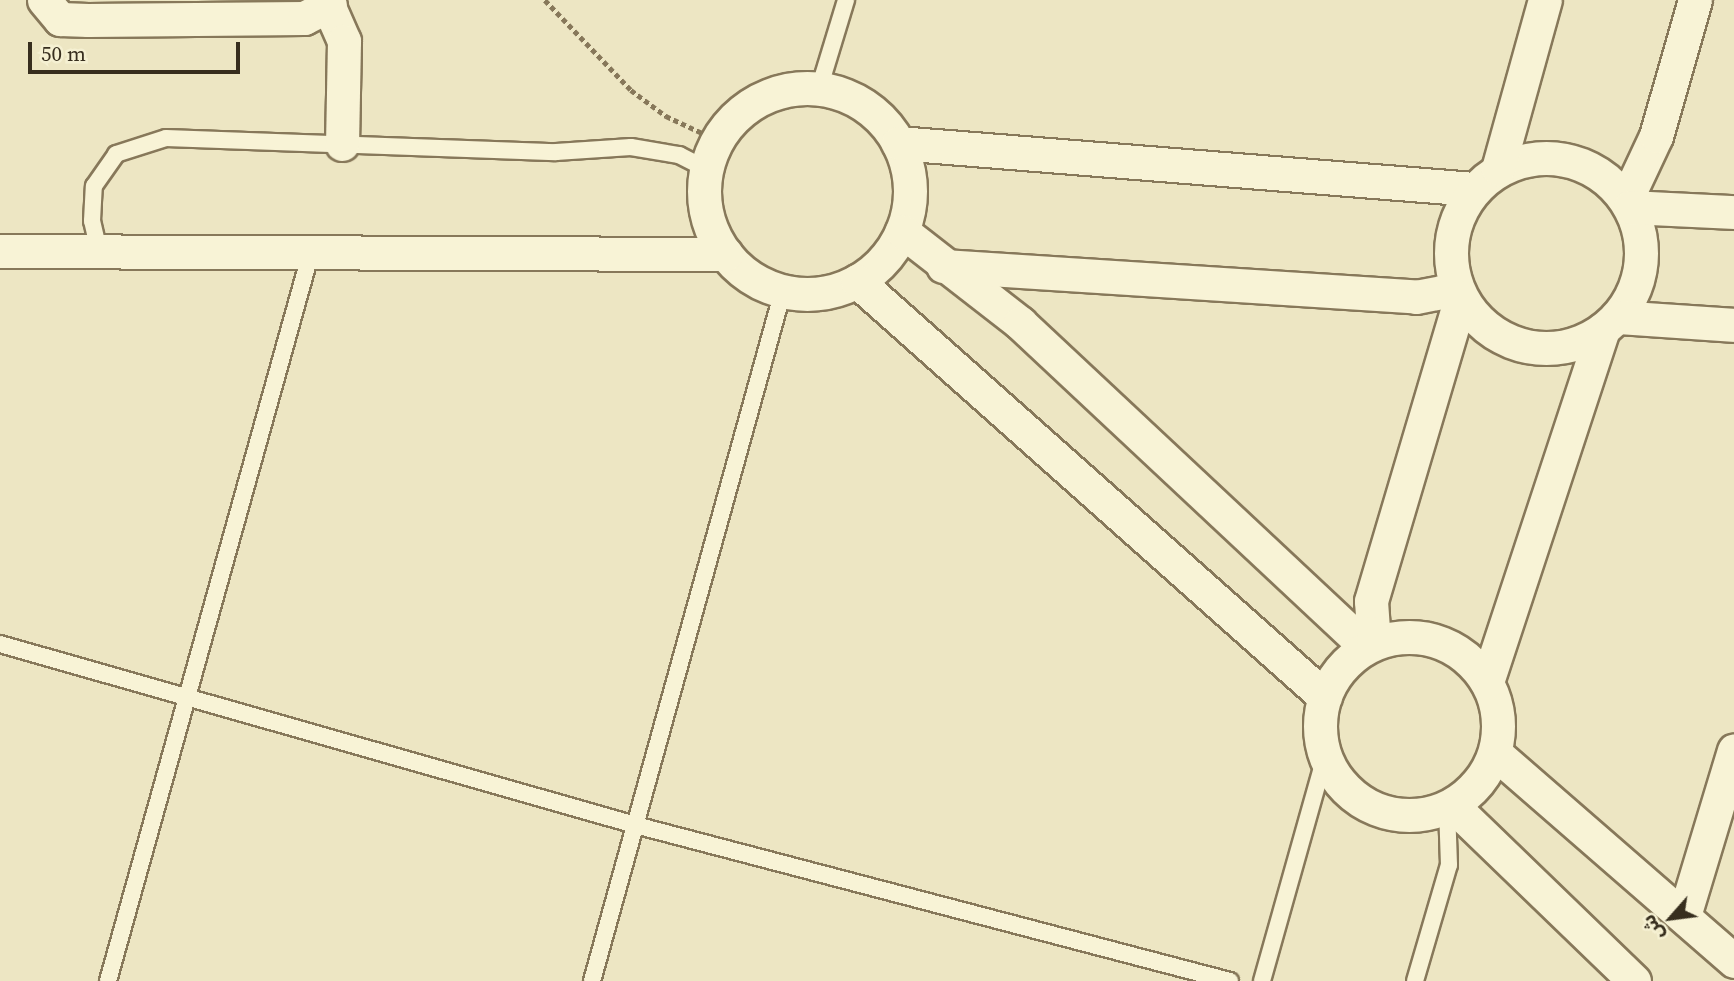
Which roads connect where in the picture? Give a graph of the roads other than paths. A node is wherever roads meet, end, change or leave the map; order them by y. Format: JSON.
{"nodes":[{"id":1,"x":44,"y":0,"type":"edge"},
{"id":2,"x":846,"y":0,"type":"edge"},
{"id":3,"x":1545,"y":0,"type":"edge"},
{"id":4,"x":1695,"y":0,"type":"edge"},
{"id":5,"x":328,"y":2,"type":"edge"},
{"id":6,"x":819,"y":89,"type":"junction"},
{"id":7,"x":898,"y":143,"type":"junction"},
{"id":8,"x":342,"y":144,"type":"junction"},
{"id":9,"x":712,"y":154,"type":"junction"},
{"id":10,"x":1486,"y":179,"type":"junction"},
{"id":11,"x":1628,"y":204,"type":"junction"},
{"id":12,"x":1734,"y":212,"type":"edge"},
{"id":13,"x":902,"y":231,"type":"junction"},
{"id":14,"x":0,"y":251,"type":"edge"},
{"id":15,"x":99,"y":251,"type":"junction"},
{"id":16,"x":311,"y":252,"type":"junction"},
{"id":17,"x":726,"y":254,"type":"junction"},
{"id":18,"x":948,"y":266,"type":"junction"},
{"id":19,"x":867,"y":274,"type":"junction"},
{"id":20,"x":783,"y":291,"type":"junction"},
{"id":21,"x":1459,"y":293,"type":"junction"},
{"id":22,"x":1610,"y":324,"type":"junction"},
{"id":23,"x":1734,"y":326,"type":"edge"},
{"id":24,"x":0,"y":644,"type":"edge"},
{"id":25,"x":1370,"y":645,"type":"junction"},
{"id":26,"x":1487,"y":682,"type":"junction"},
{"id":27,"x":187,"y":697,"type":"junction"},
{"id":28,"x":1325,"y":697,"type":"junction"},
{"id":29,"x":1734,"y":750,"type":"edge"},
{"id":30,"x":1495,"y":752,"type":"junction"},
{"id":31,"x":1325,"y":757,"type":"junction"},
{"id":32,"x":1449,"y":806,"type":"junction"},
{"id":33,"x":639,"y":826,"type":"junction"},
{"id":34,"x":1684,"y":916,"type":"junction"},
{"id":35,"x":1734,"y":961,"type":"edge"},
{"id":36,"x":108,"y":981,"type":"edge"},
{"id":37,"x":592,"y":981,"type":"edge"},
{"id":38,"x":1230,"y":981,"type":"edge"},
{"id":39,"x":1262,"y":981,"type":"edge"},
{"id":40,"x":1415,"y":981,"type":"edge"},
{"id":41,"x":1634,"y":981,"type":"edge"}],
"edges":[{"from":1,"to":5,"type":"street"},
{"from":2,"to":6,"type":"lane"},
{"from":3,"to":10,"type":"street"},
{"from":4,"to":11,"type":"street"},
{"from":5,"to":8,"type":"street"},
{"from":6,"to":7,"type":"street"},
{"from":6,"to":9,"type":"street"},
{"from":7,"to":10,"type":"street"},
{"from":7,"to":13,"type":"street"},
{"from":8,"to":9,"type":"lane"},
{"from":8,"to":15,"type":"lane"},
{"from":9,"to":17,"type":"street"},
{"from":10,"to":11,"type":"street"},
{"from":10,"to":21,"type":"street"},
{"from":11,"to":12,"type":"street"},
{"from":11,"to":22,"type":"street"},
{"from":13,"to":18,"type":"street"},
{"from":13,"to":19,"type":"street"},
{"from":14,"to":15,"type":"street"},
{"from":15,"to":16,"type":"street"},
{"from":16,"to":17,"type":"street"},
{"from":16,"to":27,"type":"lane"},
{"from":17,"to":20,"type":"street"},
{"from":18,"to":19,"type":"street"},
{"from":18,"to":21,"type":"street"},
{"from":18,"to":25,"type":"street"},
{"from":19,"to":20,"type":"street"},
{"from":19,"to":28,"type":"street"},
{"from":20,"to":33,"type":"lane"},
{"from":21,"to":22,"type":"street"},
{"from":21,"to":25,"type":"street"},
{"from":22,"to":23,"type":"street"},
{"from":22,"to":26,"type":"street"},
{"from":24,"to":27,"type":"lane"},
{"from":25,"to":26,"type":"street"},
{"from":25,"to":28,"type":"street"},
{"from":26,"to":30,"type":"street"},
{"from":27,"to":33,"type":"lane"},
{"from":27,"to":36,"type":"lane"},
{"from":28,"to":31,"type":"street"},
{"from":29,"to":34,"type":"street"},
{"from":30,"to":32,"type":"street"},
{"from":30,"to":34,"type":"street"},
{"from":31,"to":32,"type":"street"},
{"from":31,"to":39,"type":"lane"},
{"from":32,"to":40,"type":"lane"},
{"from":32,"to":41,"type":"street"},
{"from":33,"to":37,"type":"lane"},
{"from":33,"to":38,"type":"lane"},
{"from":34,"to":35,"type":"street"}]}
